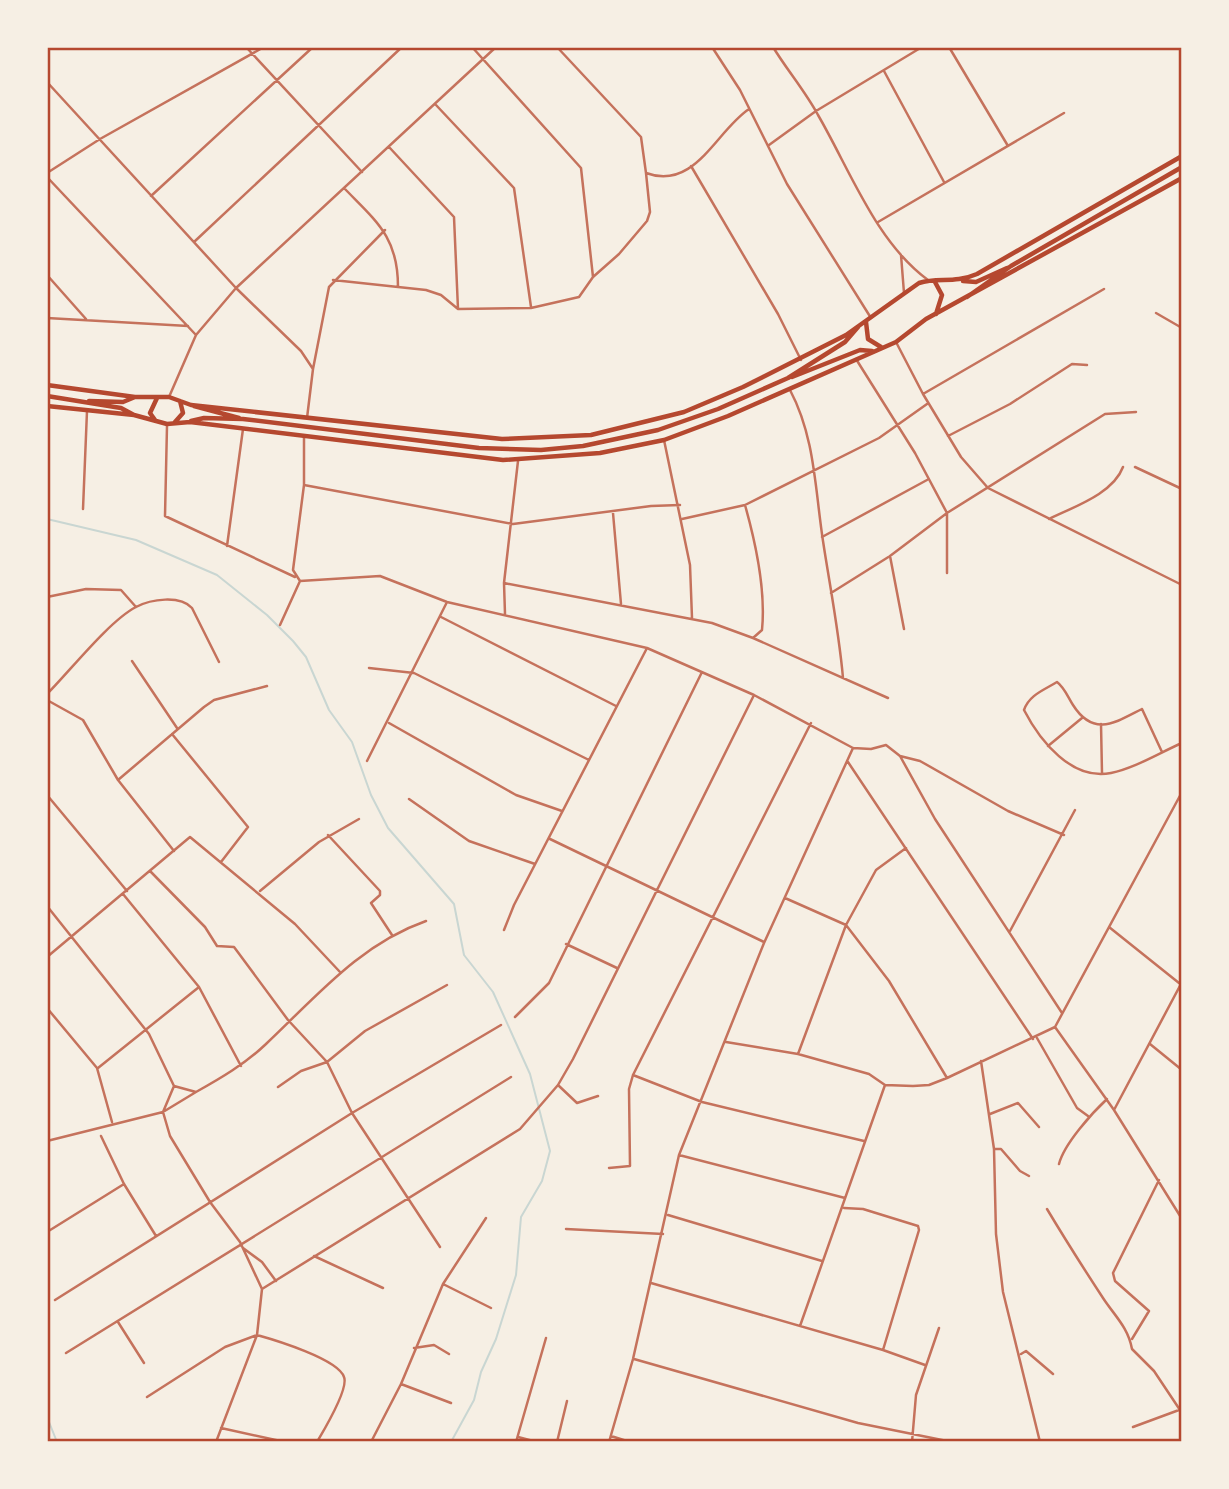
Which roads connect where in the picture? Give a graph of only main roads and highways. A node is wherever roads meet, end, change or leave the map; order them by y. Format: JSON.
{"nodes":[{"id":1,"x":1182,"y":156,"type":"edge"},
{"id":2,"x":1182,"y":167,"type":"edge"},
{"id":3,"x":1182,"y":178,"type":"edge"},
{"id":4,"x":1011,"y":266,"type":"junction"},
{"id":5,"x":962,"y":281,"type":"junction"},
{"id":6,"x":935,"y":282,"type":"junction"},
{"id":7,"x":965,"y":300,"type":"junction"},
{"id":8,"x":935,"y":314,"type":"junction"},
{"id":9,"x":869,"y":320,"type":"junction"},
{"id":10,"x":858,"y":327,"type":"junction"},
{"id":11,"x":882,"y":347,"type":"junction"},
{"id":12,"x":873,"y":351,"type":"junction"},
{"id":13,"x":788,"y":378,"type":"junction"},
{"id":14,"x":47,"y":385,"type":"edge"},
{"id":15,"x":47,"y":396,"type":"edge"},
{"id":16,"x":135,"y":397,"type":"junction"},
{"id":17,"x":158,"y":397,"type":"junction"},
{"id":18,"x":88,"y":401,"type":"junction"},
{"id":19,"x":180,"y":401,"type":"junction"},
{"id":20,"x":191,"y":405,"type":"junction"},
{"id":21,"x":47,"y":406,"type":"edge"},
{"id":22,"x":134,"y":415,"type":"junction"},
{"id":23,"x":243,"y":419,"type":"junction"},
{"id":24,"x":155,"y":420,"type":"junction"},
{"id":25,"x":190,"y":422,"type":"junction"},
{"id":26,"x":175,"y":423,"type":"junction"}],
"edges":[{"from":1,"to":5,"type":"main road"},
{"from":2,"to":4,"type":"main road"},
{"from":3,"to":7,"type":"main road"},
{"from":4,"to":5,"type":"main road"},
{"from":4,"to":7,"type":"main road"},
{"from":5,"to":6,"type":"main road"},
{"from":6,"to":8,"type":"main road"},
{"from":6,"to":9,"type":"main road"},
{"from":7,"to":8,"type":"main road"},
{"from":8,"to":11,"type":"main road"},
{"from":9,"to":10,"type":"main road"},
{"from":9,"to":11,"type":"main road"},
{"from":10,"to":13,"type":"main road"},
{"from":10,"to":20,"type":"main road"},
{"from":11,"to":12,"type":"main road"},
{"from":12,"to":13,"type":"main road"},
{"from":12,"to":25,"type":"main road"},
{"from":13,"to":23,"type":"main road"},
{"from":14,"to":16,"type":"main road"},
{"from":15,"to":18,"type":"main road"},
{"from":16,"to":17,"type":"main road"},
{"from":16,"to":18,"type":"main road"},
{"from":17,"to":19,"type":"main road"},
{"from":17,"to":24,"type":"main road"},
{"from":18,"to":22,"type":"main road"},
{"from":19,"to":20,"type":"main road"},
{"from":19,"to":26,"type":"main road"},
{"from":20,"to":23,"type":"main road"},
{"from":21,"to":22,"type":"main road"},
{"from":22,"to":24,"type":"main road"},
{"from":23,"to":25,"type":"main road"},
{"from":24,"to":26,"type":"main road"},
{"from":25,"to":26,"type":"main road"}]}
